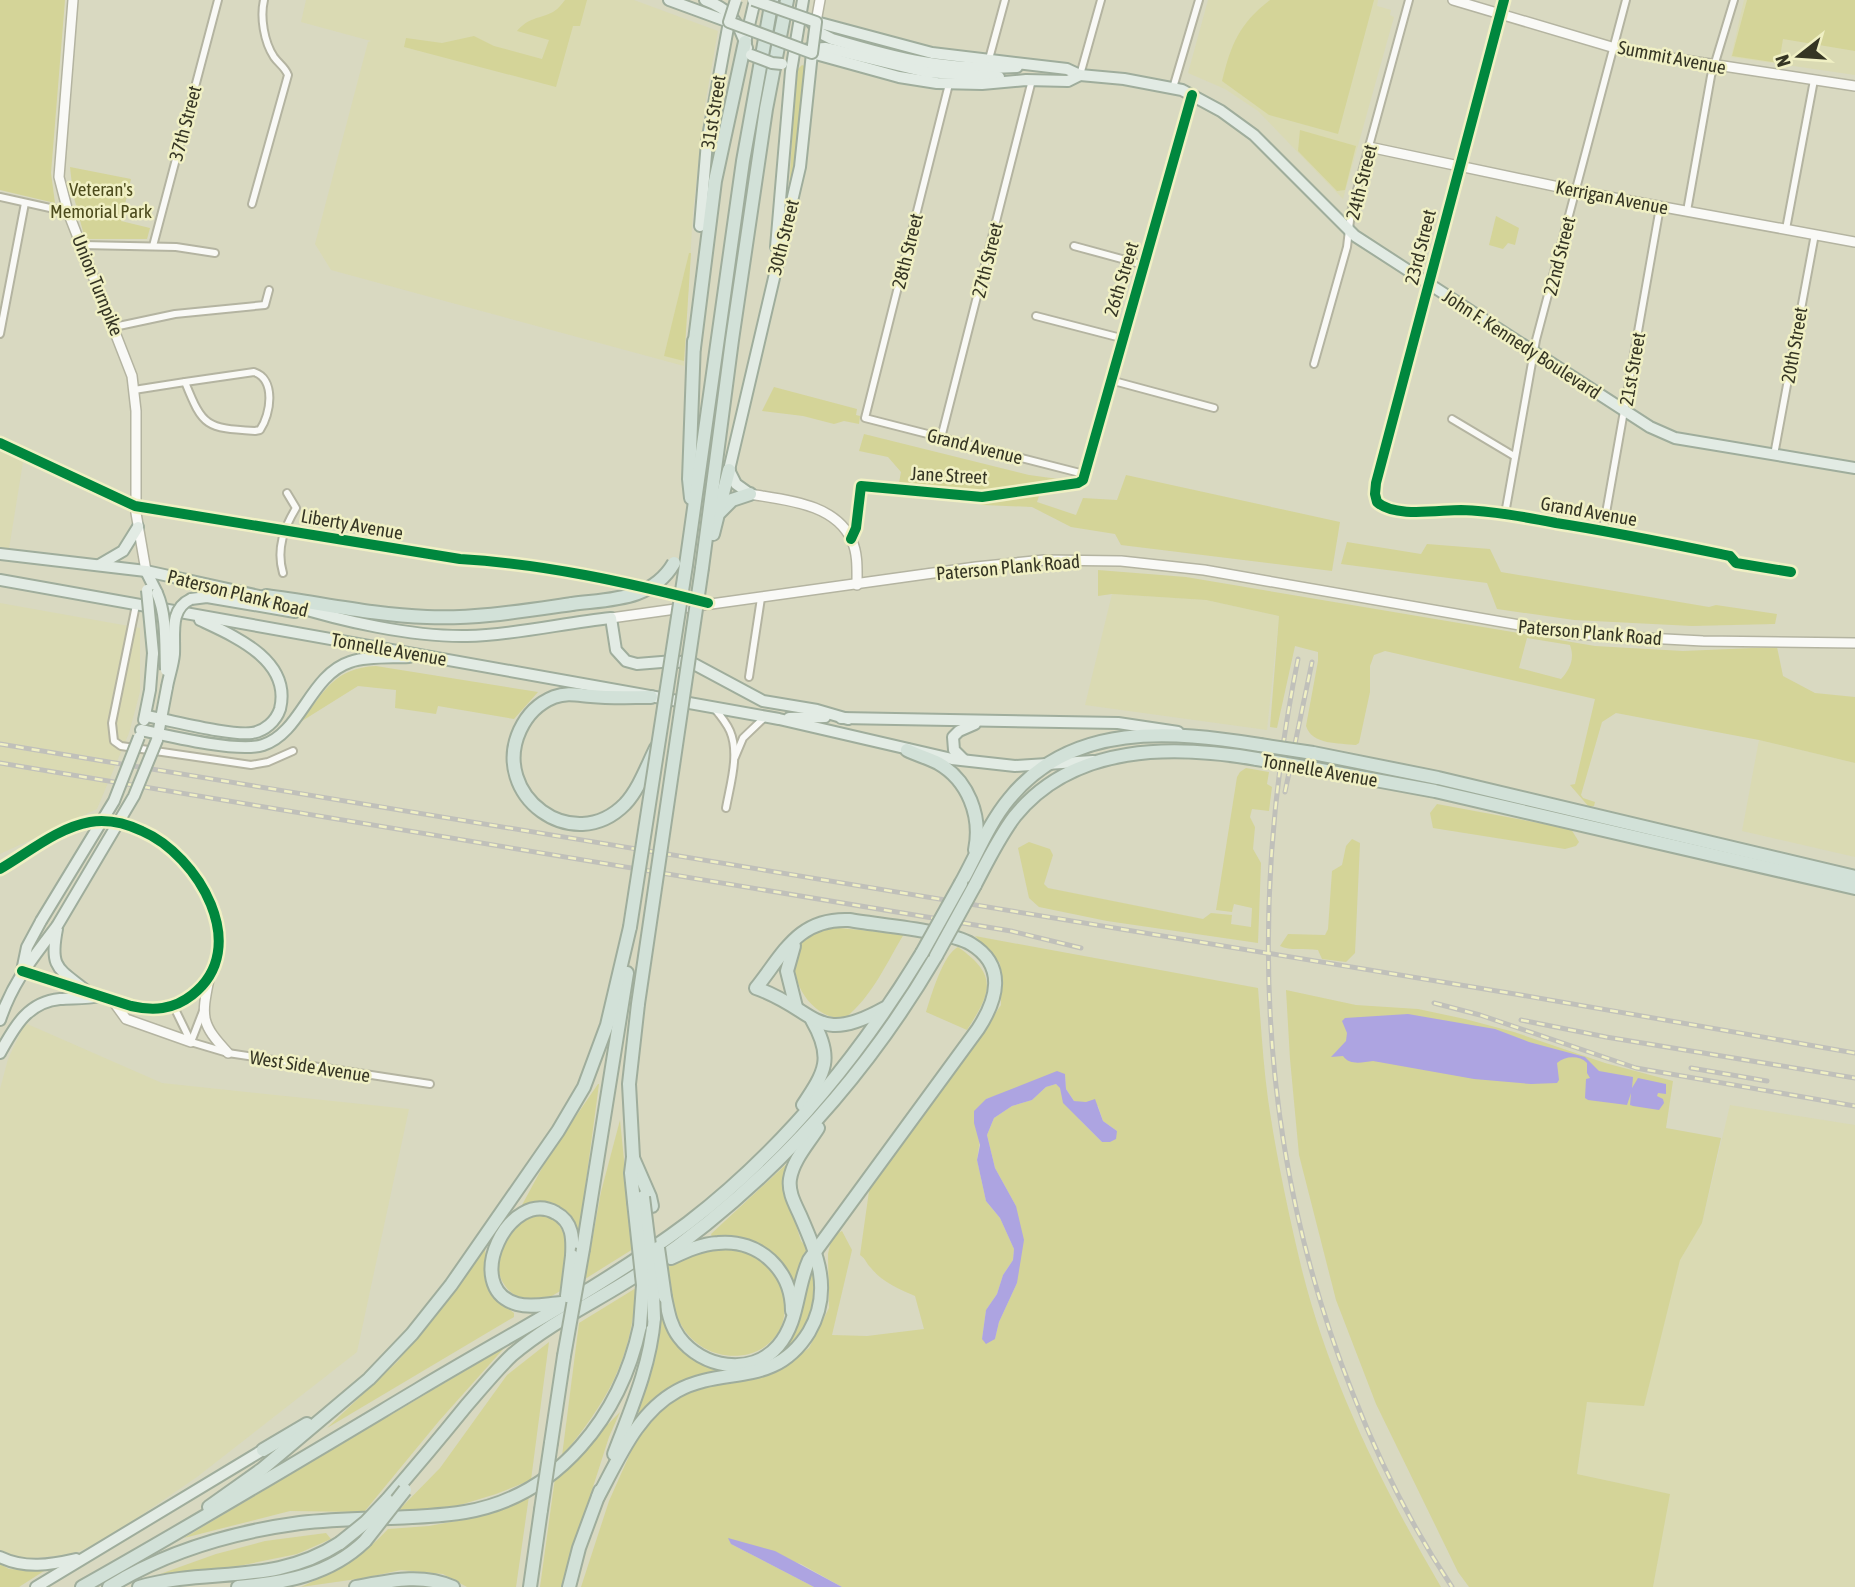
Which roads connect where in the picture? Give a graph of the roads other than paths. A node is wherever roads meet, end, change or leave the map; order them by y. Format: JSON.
{"nodes":[{"id":1,"x":73,"y":0,"type":"edge"},
{"id":2,"x":218,"y":0,"type":"edge"},
{"id":3,"x":264,"y":0,"type":"edge"},
{"id":4,"x":669,"y":0,"type":"edge"},
{"id":5,"x":705,"y":0,"type":"edge"},
{"id":6,"x":736,"y":0,"type":"edge"},
{"id":7,"x":754,"y":0,"type":"edge"},
{"id":8,"x":772,"y":0,"type":"edge"},
{"id":9,"x":787,"y":0,"type":"edge"},
{"id":10,"x":803,"y":0,"type":"edge"},
{"id":11,"x":820,"y":0,"type":"edge"},
{"id":12,"x":1005,"y":0,"type":"edge"},
{"id":13,"x":1101,"y":0,"type":"edge"},
{"id":14,"x":1199,"y":0,"type":"edge"},
{"id":15,"x":1409,"y":0,"type":"edge"},
{"id":16,"x":1453,"y":0,"type":"edge"},
{"id":17,"x":1504,"y":0,"type":"edge"},
{"id":18,"x":1626,"y":0,"type":"edge"},
{"id":19,"x":1734,"y":0,"type":"edge"},
{"id":20,"x":1501,"y":13,"type":"junction"},
{"id":21,"x":729,"y":22,"type":"junction"},
{"id":22,"x":816,"y":22,"type":"junction"},
{"id":23,"x":745,"y":42,"type":"junction"},
{"id":24,"x":1613,"y":46,"type":"junction"},
{"id":25,"x":812,"y":53,"type":"junction"},
{"id":26,"x":989,"y":59,"type":"junction"},
{"id":27,"x":787,"y":62,"type":"junction"},
{"id":28,"x":1716,"y":65,"type":"junction"},
{"id":29,"x":1034,"y":66,"type":"junction"},
{"id":30,"x":1080,"y":75,"type":"junction"},
{"id":31,"x":1029,"y":80,"type":"junction"},
{"id":32,"x":1814,"y":80,"type":"junction"},
{"id":33,"x":949,"y":84,"type":"junction"},
{"id":34,"x":1855,"y":86,"type":"edge"},
{"id":35,"x":1173,"y":88,"type":"junction"},
{"id":36,"x":1192,"y":95,"type":"junction"},
{"id":37,"x":1369,"y":147,"type":"junction"},
{"id":38,"x":1459,"y":166,"type":"junction"},
{"id":39,"x":1576,"y":191,"type":"junction"},
{"id":40,"x":0,"y":197,"type":"edge"},
{"id":41,"x":25,"y":203,"type":"junction"},
{"id":42,"x":251,"y":204,"type":"dead end"},
{"id":43,"x":1660,"y":207,"type":"junction"},
{"id":44,"x":1687,"y":211,"type":"junction"},
{"id":45,"x":68,"y":212,"type":"junction"},
{"id":46,"x":700,"y":226,"type":"joint"},
{"id":47,"x":1786,"y":229,"type":"junction"},
{"id":48,"x":1349,"y":231,"type":"junction"},
{"id":49,"x":1815,"y":234,"type":"junction"},
{"id":50,"x":1855,"y":242,"type":"edge"},
{"id":51,"x":82,"y":245,"type":"junction"},
{"id":52,"x":152,"y":246,"type":"junction"},
{"id":53,"x":1074,"y":246,"type":"dead end"},
{"id":54,"x":215,"y":253,"type":"dead end"},
{"id":55,"x":1144,"y":265,"type":"junction"},
{"id":56,"x":772,"y":281,"type":"junction"},
{"id":57,"x":1429,"y":284,"type":"junction"},
{"id":58,"x":268,"y":290,"type":"dead end"},
{"id":59,"x":1036,"y":316,"type":"dead end"},
{"id":60,"x":114,"y":327,"type":"junction"},
{"id":61,"x":0,"y":334,"type":"edge"},
{"id":62,"x":1122,"y":338,"type":"junction"},
{"id":63,"x":694,"y":348,"type":"junction"},
{"id":64,"x":1534,"y":353,"type":"junction"},
{"id":65,"x":1314,"y":364,"type":"dead end"},
{"id":66,"x":1110,"y":380,"type":"junction"},
{"id":67,"x":185,"y":382,"type":"junction"},
{"id":68,"x":134,"y":390,"type":"junction"},
{"id":69,"x":1214,"y":408,"type":"dead end"},
{"id":70,"x":1625,"y":410,"type":"junction"},
{"id":71,"x":865,"y":418,"type":"joint"},
{"id":72,"x":1452,"y":419,"type":"dead end"},
{"id":73,"x":941,"y":438,"type":"junction"},
{"id":74,"x":0,"y":443,"type":"edge"},
{"id":75,"x":1774,"y":455,"type":"junction"},
{"id":76,"x":1514,"y":456,"type":"junction"},
{"id":77,"x":1855,"y":468,"type":"edge"},
{"id":78,"x":729,"y":470,"type":"junction"},
{"id":79,"x":1084,"y":474,"type":"junction"},
{"id":80,"x":287,"y":493,"type":"dead end"},
{"id":81,"x":750,"y":494,"type":"junction"},
{"id":82,"x":1377,"y":502,"type":"joint"},
{"id":83,"x":135,"y":506,"type":"junction"},
{"id":84,"x":720,"y":512,"type":"junction"},
{"id":85,"x":1505,"y":514,"type":"junction"},
{"id":86,"x":693,"y":518,"type":"junction"},
{"id":87,"x":138,"y":527,"type":"junction"},
{"id":88,"x":283,"y":530,"type":"junction"},
{"id":89,"x":1603,"y":530,"type":"junction"},
{"id":90,"x":851,"y":539,"type":"junction"},
{"id":91,"x":0,"y":554,"type":"edge"},
{"id":92,"x":680,"y":564,"type":"junction"},
{"id":93,"x":99,"y":565,"type":"junction"},
{"id":94,"x":702,"y":568,"type":"junction"},
{"id":95,"x":146,"y":571,"type":"junction"},
{"id":96,"x":1791,"y":572,"type":"dead end"},
{"id":97,"x":283,"y":573,"type":"dead end"},
{"id":98,"x":0,"y":580,"type":"edge"},
{"id":99,"x":857,"y":585,"type":"junction"},
{"id":100,"x":152,"y":592,"type":"junction"},
{"id":101,"x":266,"y":596,"type":"junction"},
{"id":102,"x":761,"y":598,"type":"junction"},
{"id":103,"x":708,"y":603,"type":"junction"},
{"id":104,"x":136,"y":605,"type":"junction"},
{"id":105,"x":188,"y":614,"type":"junction"},
{"id":106,"x":329,"y":615,"type":"junction"},
{"id":107,"x":611,"y":618,"type":"junction"},
{"id":108,"x":1855,"y":643,"type":"edge"},
{"id":109,"x":425,"y":656,"type":"junction"},
{"id":110,"x":749,"y":677,"type":"dead end"},
{"id":111,"x":167,"y":687,"type":"junction"},
{"id":112,"x":650,"y":697,"type":"junction"},
{"id":113,"x":714,"y":708,"type":"junction"},
{"id":114,"x":146,"y":716,"type":"junction"},
{"id":115,"x":765,"y":717,"type":"junction"},
{"id":116,"x":162,"y":719,"type":"junction"},
{"id":117,"x":779,"y":719,"type":"junction"},
{"id":118,"x":848,"y":719,"type":"junction"},
{"id":119,"x":981,"y":722,"type":"junction"},
{"id":120,"x":140,"y":734,"type":"junction"},
{"id":121,"x":1206,"y":736,"type":"junction"},
{"id":122,"x":158,"y":737,"type":"junction"},
{"id":123,"x":660,"y":738,"type":"junction"},
{"id":124,"x":907,"y":750,"type":"junction"},
{"id":125,"x":293,"y":751,"type":"dead end"},
{"id":126,"x":1099,"y":760,"type":"junction"},
{"id":127,"x":965,"y":761,"type":"junction"},
{"id":128,"x":733,"y":762,"type":"junction"},
{"id":129,"x":1044,"y":766,"type":"junction"},
{"id":130,"x":1382,"y":773,"type":"junction"},
{"id":131,"x":1436,"y":785,"type":"junction"},
{"id":132,"x":726,"y":808,"type":"dead end"},
{"id":133,"x":0,"y":869,"type":"edge"},
{"id":134,"x":969,"y":870,"type":"junction"},
{"id":135,"x":1855,"y":877,"type":"edge"},
{"id":136,"x":1855,"y":888,"type":"edge"},
{"id":137,"x":57,"y":926,"type":"junction"},
{"id":138,"x":797,"y":936,"type":"junction"},
{"id":139,"x":22,"y":971,"type":"junction"},
{"id":140,"x":210,"y":974,"type":"junction"},
{"id":141,"x":788,"y":978,"type":"junction"},
{"id":142,"x":761,"y":990,"type":"junction"},
{"id":143,"x":94,"y":994,"type":"junction"},
{"id":144,"x":113,"y":1001,"type":"junction"},
{"id":145,"x":173,"y":1005,"type":"junction"},
{"id":146,"x":888,"y":1006,"type":"junction"},
{"id":147,"x":796,"y":1007,"type":"junction"},
{"id":148,"x":203,"y":1011,"type":"junction"},
{"id":149,"x":0,"y":1020,"type":"edge"},
{"id":150,"x":812,"y":1020,"type":"junction"},
{"id":151,"x":613,"y":1026,"type":"junction"},
{"id":152,"x":191,"y":1042,"type":"junction"},
{"id":153,"x":0,"y":1053,"type":"edge"},
{"id":154,"x":228,"y":1053,"type":"junction"},
{"id":155,"x":430,"y":1084,"type":"dead end"},
{"id":156,"x":839,"y":1097,"type":"junction"},
{"id":157,"x":784,"y":1136,"type":"junction"},
{"id":158,"x":633,"y":1157,"type":"junction"},
{"id":159,"x":643,"y":1202,"type":"junction"},
{"id":160,"x":816,"y":1251,"type":"junction"},
{"id":161,"x":577,"y":1253,"type":"junction"},
{"id":162,"x":645,"y":1270,"type":"junction"},
{"id":163,"x":565,"y":1302,"type":"junction"},
{"id":164,"x":792,"y":1320,"type":"junction"},
{"id":165,"x":323,"y":1417,"type":"junction"},
{"id":166,"x":436,"y":1443,"type":"junction"},
{"id":167,"x":263,"y":1450,"type":"joint"},
{"id":168,"x":598,"y":1497,"type":"junction"},
{"id":169,"x":189,"y":1527,"type":"junction"},
{"id":170,"x":89,"y":1556,"type":"junction"},
{"id":171,"x":0,"y":1557,"type":"edge"},
{"id":172,"x":570,"y":1584,"type":"edge"},
{"id":173,"x":36,"y":1587,"type":"edge"},
{"id":174,"x":82,"y":1587,"type":"edge"},
{"id":175,"x":109,"y":1587,"type":"edge"},
{"id":176,"x":139,"y":1587,"type":"edge"},
{"id":177,"x":238,"y":1587,"type":"edge"},
{"id":178,"x":356,"y":1587,"type":"edge"},
{"id":179,"x":453,"y":1587,"type":"edge"},
{"id":180,"x":530,"y":1587,"type":"edge"}],
"edges":[{"from":1,"to":45,"type":"main road","name":"Union Turnpike"},
{"from":2,"to":52,"type":"street","name":"37th Street"},
{"from":3,"to":42,"type":"street"},
{"from":4,"to":21,"type":"main road"},
{"from":5,"to":23,"type":"main road"},
{"from":6,"to":21,"type":"main road","name":"31st Street","bridge":true},
{"from":7,"to":22,"type":"main road","bridge":true},
{"from":7,"to":23,"type":"main road"},
{"from":8,"to":86,"type":"highway"},
{"from":9,"to":94,"type":"highway"},
{"from":10,"to":27,"type":"main road"},
{"from":10,"to":29,"type":"main road"},
{"from":11,"to":22,"type":"main road","name":"30th Street"},
{"from":12,"to":26,"type":"street"},
{"from":13,"to":30,"type":"street"},
{"from":14,"to":35,"type":"street"},
{"from":15,"to":37,"type":"street","name":"24th Street"},
{"from":16,"to":20,"type":"main road","name":"Summit Avenue"},
{"from":17,"to":20,"type":"street","name":"23rd Street"},
{"from":18,"to":24,"type":"street","name":"22nd Street"},
{"from":19,"to":28,"type":"street"},
{"from":20,"to":24,"type":"main road","name":"Summit Avenue"},
{"from":20,"to":38,"type":"street","name":"23rd Street"},
{"from":21,"to":25,"type":"main road","bridge":true},
{"from":21,"to":46,"type":"main road","name":"31st Street"},
{"from":22,"to":25,"type":"main road","name":"30th Street","bridge":true},
{"from":22,"to":26,"type":"main road"},
{"from":23,"to":27,"type":"main road","bridge":true},
{"from":23,"to":63,"type":"highway"},
{"from":24,"to":28,"type":"main road","name":"Summit Avenue"},
{"from":24,"to":39,"type":"street","name":"22nd Street"},
{"from":25,"to":33,"type":"main road"},
{"from":25,"to":56,"type":"main road","name":"30th Street"},
{"from":26,"to":29,"type":"main road"},
{"from":27,"to":31,"type":"main road"},
{"from":27,"to":56,"type":"main road"},
{"from":28,"to":32,"type":"main road","name":"Summit Avenue"},
{"from":28,"to":44,"type":"street"},
{"from":29,"to":30,"type":"main road"},
{"from":30,"to":31,"type":"main road"},
{"from":30,"to":35,"type":"main road","name":"John F. Kennedy Boulevard"},
{"from":31,"to":33,"type":"main road"},
{"from":31,"to":73,"type":"street","name":"27th Street"},
{"from":32,"to":34,"type":"main road","name":"Summit Avenue"},
{"from":32,"to":47,"type":"street"},
{"from":33,"to":71,"type":"street","name":"28th Street"},
{"from":35,"to":36,"type":"main road","name":"John F. Kennedy Boulevard"},
{"from":36,"to":48,"type":"main road","name":"John F. Kennedy Boulevard"},
{"from":36,"to":55,"type":"street","name":"26th Street"},
{"from":37,"to":38,"type":"main road","name":"Kerrigan Avenue"},
{"from":37,"to":48,"type":"street","name":"24th Street"},
{"from":38,"to":39,"type":"main road","name":"Kerrigan Avenue"},
{"from":38,"to":57,"type":"street","name":"23rd Street"},
{"from":39,"to":43,"type":"main road","name":"Kerrigan Avenue"},
{"from":39,"to":64,"type":"street","name":"22nd Street"},
{"from":40,"to":41,"type":"street"},
{"from":41,"to":45,"type":"street"},
{"from":41,"to":61,"type":"street"},
{"from":43,"to":44,"type":"main road","name":"Kerrigan Avenue"},
{"from":43,"to":70,"type":"street","name":"21st Street"},
{"from":44,"to":47,"type":"main road","name":"Kerrigan Avenue"},
{"from":45,"to":51,"type":"main road","name":"Union Turnpike"},
{"from":46,"to":63,"type":"highway"},
{"from":47,"to":49,"type":"main road","name":"Kerrigan Avenue"},
{"from":48,"to":57,"type":"main road","name":"John F. Kennedy Boulevard"},
{"from":48,"to":65,"type":"street","name":"24th Street"},
{"from":49,"to":50,"type":"main road","name":"Kerrigan Avenue"},
{"from":49,"to":75,"type":"street","name":"20th Street"},
{"from":51,"to":52,"type":"street"},
{"from":51,"to":60,"type":"main road","name":"Union Turnpike"},
{"from":52,"to":54,"type":"street"},
{"from":53,"to":55,"type":"street"},
{"from":55,"to":62,"type":"street","name":"26th Street"},
{"from":56,"to":78,"type":"main road","name":"30th Street"},
{"from":57,"to":64,"type":"main road","name":"John F. Kennedy Boulevard"},
{"from":57,"to":82,"type":"street","name":"23rd Street"},
{"from":58,"to":60,"type":"street"},
{"from":59,"to":62,"type":"street"},
{"from":60,"to":68,"type":"main road","name":"Union Turnpike"},
{"from":62,"to":66,"type":"street","name":"26th Street"},
{"from":63,"to":86,"type":"highway"},
{"from":64,"to":70,"type":"main road","name":"John F. Kennedy Boulevard"},
{"from":64,"to":76,"type":"street","name":"22nd Street"},
{"from":66,"to":69,"type":"street"},
{"from":66,"to":79,"type":"street","name":"26th Street"},
{"from":67,"to":67,"type":"street"},
{"from":67,"to":68,"type":"street"},
{"from":68,"to":83,"type":"main road","name":"Union Turnpike"},
{"from":70,"to":75,"type":"main road","name":"John F. Kennedy Boulevard"},
{"from":70,"to":89,"type":"street","name":"21st Street"},
{"from":71,"to":73,"type":"street","name":"Grand Avenue"},
{"from":72,"to":76,"type":"street"},
{"from":73,"to":79,"type":"street","name":"Grand Avenue"},
{"from":74,"to":83,"type":"street","name":"Liberty Avenue"},
{"from":75,"to":77,"type":"main road","name":"John F. Kennedy Boulevard"},
{"from":76,"to":85,"type":"street","name":"22nd Street"},
{"from":78,"to":81,"type":"main road"},
{"from":78,"to":84,"type":"highway"},
{"from":79,"to":90,"type":"street","name":"Jane Street"},
{"from":80,"to":88,"type":"street"},
{"from":81,"to":84,"type":"highway"},
{"from":81,"to":90,"type":"main road"},
{"from":82,"to":85,"type":"street","name":"Grand Avenue"},
{"from":83,"to":87,"type":"main road","name":"Union Turnpike"},
{"from":83,"to":88,"type":"street","name":"Liberty Avenue"},
{"from":84,"to":94,"type":"highway"},
{"from":85,"to":89,"type":"street","name":"Grand Avenue"},
{"from":86,"to":92,"type":"highway"},
{"from":87,"to":93,"type":"main road"},
{"from":87,"to":95,"type":"main road","name":"Union Turnpike"},
{"from":88,"to":97,"type":"street"},
{"from":88,"to":103,"type":"street","name":"Liberty Avenue"},
{"from":89,"to":96,"type":"street","name":"Grand Avenue"},
{"from":90,"to":99,"type":"main road"},
{"from":91,"to":93,"type":"main road"},
{"from":92,"to":101,"type":"highway","bridge":true},
{"from":92,"to":123,"type":"highway","bridge":true},
{"from":93,"to":95,"type":"main road"},
{"from":94,"to":158,"type":"highway","bridge":true},
{"from":95,"to":100,"type":"main road","name":"Paterson Plank Road"},
{"from":95,"to":101,"type":"main road","name":"Paterson Plank Road"},
{"from":98,"to":104,"type":"main road","name":"Tonnelle Avenue"},
{"from":99,"to":102,"type":"main road","name":"Paterson Plank Road"},
{"from":99,"to":108,"type":"main road","name":"Paterson Plank Road"},
{"from":100,"to":111,"type":"main road","name":"Paterson Plank Road","bridge":true},
{"from":100,"to":114,"type":"main road","name":"Paterson Plank Road","bridge":true},
{"from":101,"to":106,"type":"main road","name":"Paterson Plank Road"},
{"from":102,"to":103,"type":"main road","name":"Paterson Plank Road"},
{"from":102,"to":110,"type":"street"},
{"from":103,"to":107,"type":"main road","name":"Paterson Plank Road"},
{"from":104,"to":105,"type":"main road","name":"Tonnelle Avenue"},
{"from":104,"to":125,"type":"street"},
{"from":105,"to":109,"type":"main road","name":"Tonnelle Avenue"},
{"from":105,"to":116,"type":"main road"},
{"from":106,"to":107,"type":"main road","name":"Paterson Plank Road"},
{"from":106,"to":111,"type":"main road","name":"Paterson Plank Road","bridge":true},
{"from":107,"to":118,"type":"main road"},
{"from":109,"to":112,"type":"main road","name":"Tonnelle Avenue"},
{"from":109,"to":122,"type":"main road"},
{"from":111,"to":116,"type":"main road","name":"Paterson Plank Road"},
{"from":112,"to":113,"type":"main road","name":"Tonnelle Avenue"},
{"from":112,"to":123,"type":"highway","bridge":true},
{"from":113,"to":115,"type":"main road","name":"Tonnelle Avenue"},
{"from":113,"to":128,"type":"street"},
{"from":114,"to":116,"type":"main road"},
{"from":114,"to":120,"type":"main road","name":"Paterson Plank Road"},
{"from":115,"to":117,"type":"main road","name":"Tonnelle Avenue"},
{"from":115,"to":128,"type":"street"},
{"from":116,"to":122,"type":"main road","name":"Paterson Plank Road"},
{"from":117,"to":118,"type":"main road","name":"Tonnelle Avenue"},
{"from":117,"to":124,"type":"main road","name":"Tonnelle Avenue"},
{"from":118,"to":119,"type":"main road","name":"Tonnelle Avenue"},
{"from":119,"to":121,"type":"main road","name":"Tonnelle Avenue"},
{"from":119,"to":127,"type":"main road"},
{"from":120,"to":122,"type":"main road"},
{"from":120,"to":139,"type":"main road","name":"Paterson Plank Road","bridge":true},
{"from":121,"to":129,"type":"highway"},
{"from":121,"to":130,"type":"highway","name":"Tonnelle Avenue","bridge":true},
{"from":122,"to":137,"type":"main road","name":"Paterson Plank Road","bridge":true},
{"from":123,"to":151,"type":"highway","bridge":true},
{"from":124,"to":127,"type":"main road","name":"Tonnelle Avenue"},
{"from":124,"to":134,"type":"highway"},
{"from":126,"to":129,"type":"main road","name":"Tonnelle Avenue"},
{"from":126,"to":130,"type":"highway","name":"Tonnelle Avenue","bridge":true},
{"from":126,"to":156,"type":"highway","bridge":true},
{"from":127,"to":129,"type":"main road","name":"Tonnelle Avenue"},
{"from":128,"to":132,"type":"street"},
{"from":129,"to":134,"type":"highway"},
{"from":130,"to":131,"type":"highway","name":"Tonnelle Avenue"},
{"from":131,"to":135,"type":"highway","name":"Tonnelle Avenue"},
{"from":131,"to":136,"type":"highway","name":"Tonnelle Avenue"},
{"from":133,"to":140,"type":"main road"},
{"from":134,"to":146,"type":"highway","bridge":true},
{"from":137,"to":139,"type":"main road","name":"Paterson Plank Road"},
{"from":137,"to":143,"type":"main road"},
{"from":138,"to":141,"type":"highway"},
{"from":138,"to":142,"type":"highway"},
{"from":138,"to":160,"type":"highway"},
{"from":139,"to":143,"type":"main road"},
{"from":139,"to":149,"type":"main road","name":"Paterson Plank Road"},
{"from":140,"to":145,"type":"main road"},
{"from":140,"to":148,"type":"main road"},
{"from":141,"to":142,"type":"highway"},
{"from":141,"to":147,"type":"highway"},
{"from":142,"to":147,"type":"highway"},
{"from":143,"to":144,"type":"main road"},
{"from":143,"to":153,"type":"main road"},
{"from":144,"to":145,"type":"main road"},
{"from":144,"to":152,"type":"main road"},
{"from":145,"to":152,"type":"street"},
{"from":146,"to":150,"type":"highway"},
{"from":146,"to":157,"type":"highway"},
{"from":147,"to":150,"type":"highway"},
{"from":148,"to":152,"type":"street"},
{"from":148,"to":154,"type":"main road"},
{"from":150,"to":157,"type":"highway"},
{"from":151,"to":161,"type":"highway"},
{"from":151,"to":165,"type":"highway"},
{"from":152,"to":154,"type":"street","name":"West Side Avenue"},
{"from":154,"to":155,"type":"street","name":"West Side Avenue"},
{"from":156,"to":160,"type":"highway"},
{"from":156,"to":162,"type":"highway"},
{"from":157,"to":163,"type":"highway"},
{"from":158,"to":159,"type":"highway"},
{"from":158,"to":159,"type":"highway"},
{"from":159,"to":164,"type":"highway","bridge":true},
{"from":159,"to":168,"type":"highway","bridge":true},
{"from":159,"to":175,"type":"highway","bridge":true},
{"from":160,"to":164,"type":"highway"},
{"from":160,"to":168,"type":"highway"},
{"from":161,"to":163,"type":"highway"},
{"from":161,"to":180,"type":"highway","bridge":true},
{"from":162,"to":164,"type":"highway"},
{"from":162,"to":166,"type":"highway"},
{"from":163,"to":169,"type":"highway"},
{"from":165,"to":167,"type":"highway"},
{"from":165,"to":169,"type":"highway"},
{"from":166,"to":176,"type":"highway","bridge":true},
{"from":166,"to":177,"type":"highway","bridge":true},
{"from":167,"to":170,"type":"main road"},
{"from":168,"to":172,"type":"highway"},
{"from":169,"to":174,"type":"highway"},
{"from":170,"to":171,"type":"main road"},
{"from":170,"to":173,"type":"main road"},
{"from":178,"to":179,"type":"highway"}]}
